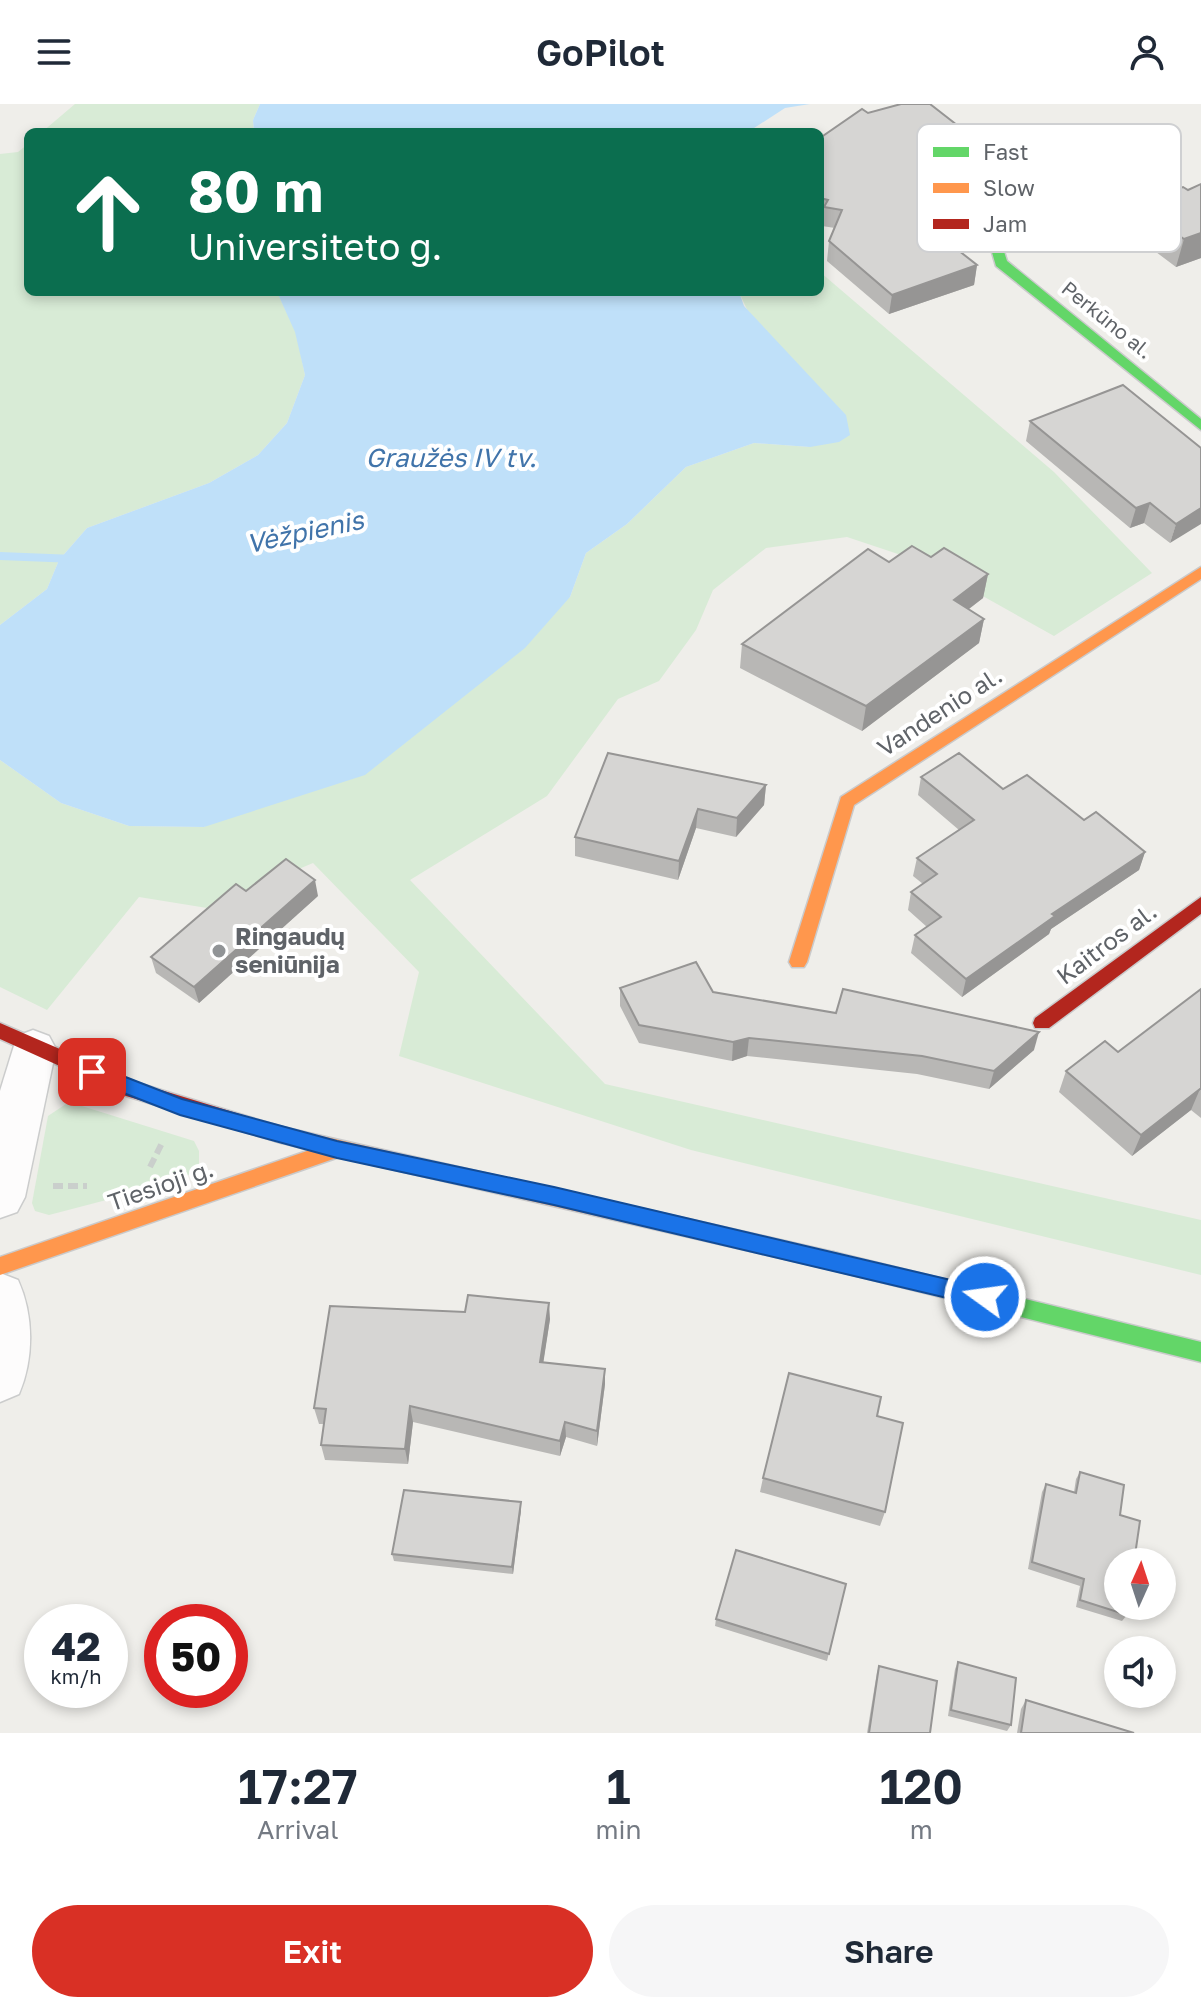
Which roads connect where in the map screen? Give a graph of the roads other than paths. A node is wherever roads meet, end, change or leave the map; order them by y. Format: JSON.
{"nodes":[{"id":1,"x":998,"y":252,"type":"edge"},
{"id":2,"x":1201,"y":426,"type":"edge"},
{"id":3,"x":1201,"y":572,"type":"edge"},
{"id":4,"x":1201,"y":904,"type":"edge"},
{"id":5,"x":798,"y":962,"type":"dead end"},
{"id":6,"x":1042,"y":1023,"type":"dead end"},
{"id":7,"x":16,"y":1040,"type":"edge"},
{"id":8,"x":337,"y":1149,"type":"junction"},
{"id":9,"x":2,"y":1191,"type":"edge"},
{"id":10,"x":0,"y":1266,"type":"edge"},
{"id":11,"x":0,"y":1296,"type":"edge"},
{"id":12,"x":1201,"y":1352,"type":"edge"},
{"id":13,"x":0,"y":1377,"type":"edge"}],
"edges":[{"from":1,"to":2,"type":"street","name":"Perkūno al."},
{"from":3,"to":5,"type":"street","name":"Vandenio al."},
{"from":4,"to":6,"type":"street","name":"Kaitros al."},
{"from":7,"to":8,"type":"street"},
{"from":7,"to":9,"type":"street"},
{"from":8,"to":10,"type":"street","name":"Tiesioji g."},
{"from":8,"to":12,"type":"street"},
{"from":11,"to":13,"type":"street"}]}
